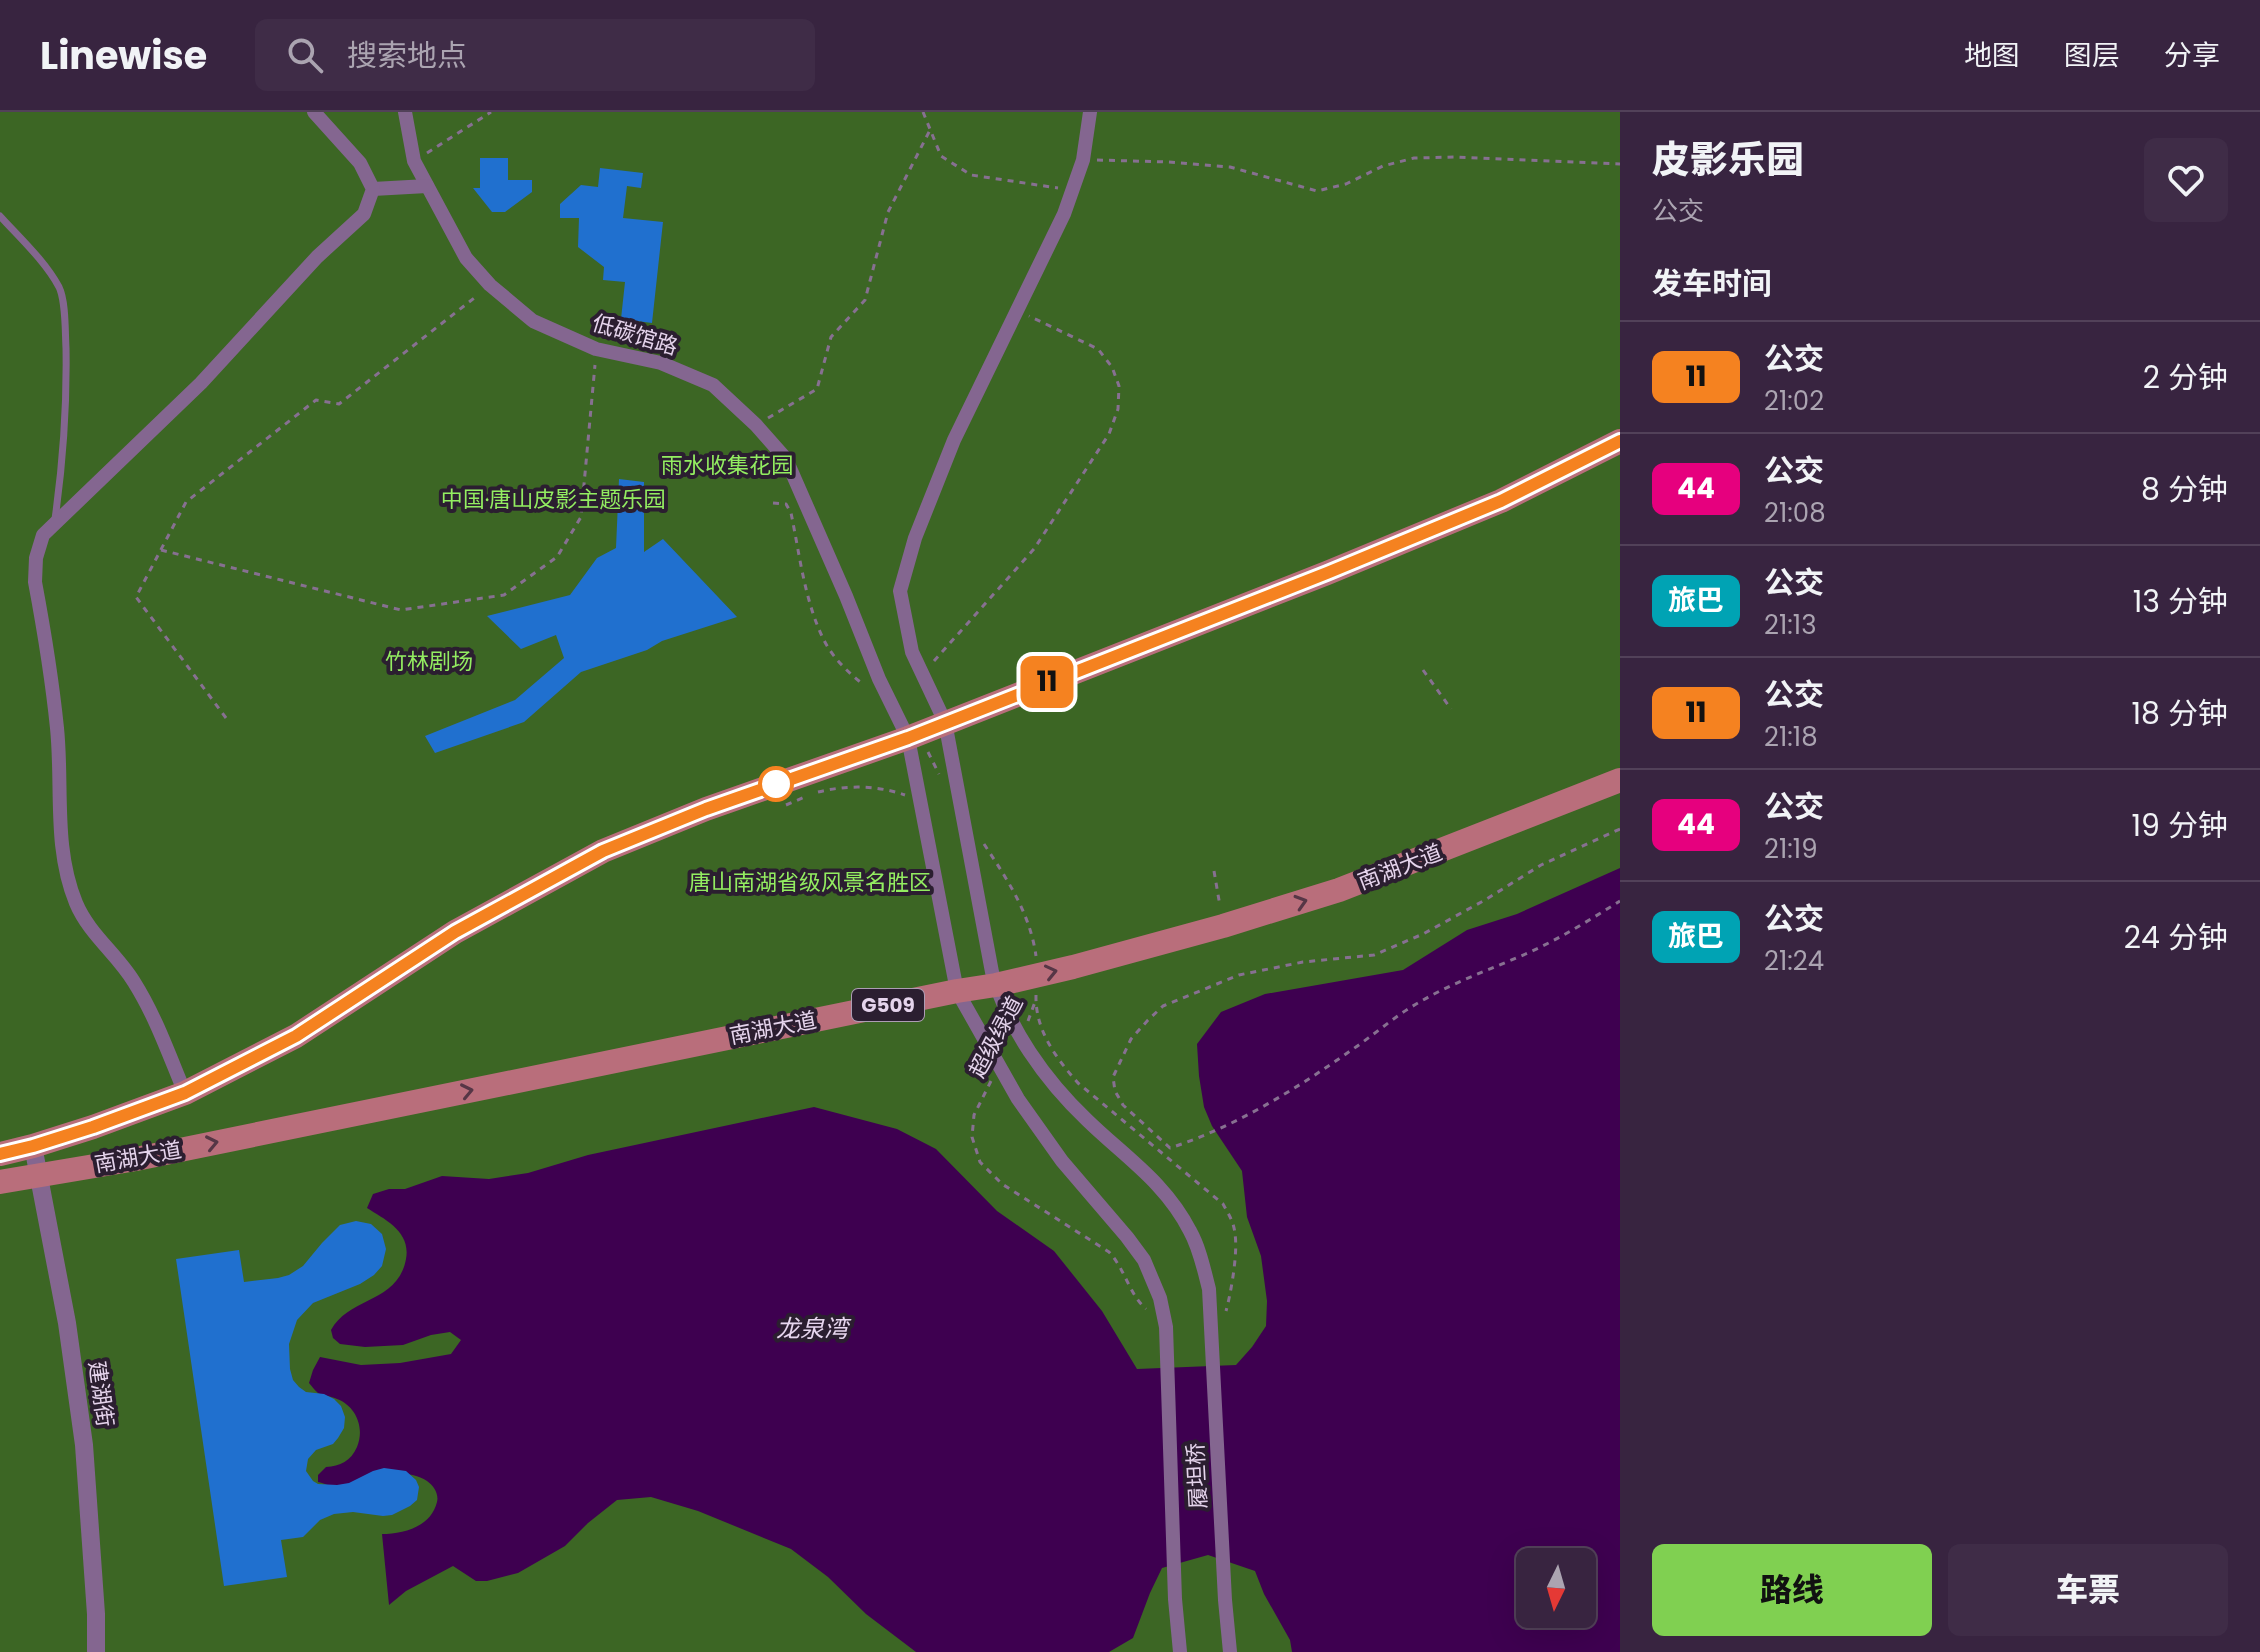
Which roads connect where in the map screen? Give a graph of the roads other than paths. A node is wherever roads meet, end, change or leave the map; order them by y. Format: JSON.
{"nodes":[{"id":1,"x":314,"y":112,"type":"edge"},
{"id":2,"x":405,"y":112,"type":"edge"},
{"id":3,"x":1090,"y":112,"type":"edge"},
{"id":4,"x":427,"y":186,"type":"junction"},
{"id":5,"x":373,"y":189,"type":"junction"},
{"id":6,"x":0,"y":216,"type":"edge"},
{"id":7,"x":1620,"y":441,"type":"edge"},
{"id":8,"x":54,"y":526,"type":"junction"},
{"id":9,"x":945,"y":722,"type":"junction"},
{"id":10,"x":918,"y":744,"type":"junction"},
{"id":11,"x":1620,"y":780,"type":"edge"},
{"id":12,"x":996,"y":985,"type":"junction"},
{"id":13,"x":957,"y":991,"type":"junction"},
{"id":14,"x":185,"y":1093,"type":"junction"},
{"id":15,"x":33,"y":1146,"type":"junction"},
{"id":16,"x":0,"y":1154,"type":"edge"},
{"id":17,"x":39,"y":1175,"type":"junction"},
{"id":18,"x":0,"y":1182,"type":"edge"},
{"id":19,"x":96,"y":1652,"type":"edge"},
{"id":20,"x":1180,"y":1652,"type":"edge"},
{"id":21,"x":1230,"y":1652,"type":"edge"}],
"edges":[{"from":1,"to":5,"type":"street"},
{"from":2,"to":4,"type":"street","name":"低碳馆路"},
{"from":3,"to":9,"type":"street","name":"履坦桥"},
{"from":4,"to":5,"type":"street"},
{"from":4,"to":10,"type":"street","name":"低碳馆路"},
{"from":5,"to":8,"type":"street"},
{"from":6,"to":8,"type":"lane"},
{"from":7,"to":9,"type":"highway","name":"南湖大道"},
{"from":8,"to":14,"type":"street"},
{"from":9,"to":10,"type":"highway","name":"南湖大道"},
{"from":9,"to":12,"type":"street","name":"履坦桥"},
{"from":10,"to":13,"type":"street","name":"低碳馆路"},
{"from":10,"to":14,"type":"highway","name":"南湖大道"},
{"from":12,"to":11,"type":"highway","name":"南湖大道","number":"G509","one_way":true},
{"from":12,"to":13,"type":"highway","name":"南湖大道","number":"G509"},
{"from":12,"to":21,"type":"street","name":"履坦桥"},
{"from":17,"to":13,"type":"highway","name":"南湖大道","number":"G509","one_way":true},
{"from":13,"to":20,"type":"street","name":"履坦桥"},
{"from":14,"to":15,"type":"highway","name":"南湖大道"},
{"from":15,"to":16,"type":"highway","name":"南湖大道"},
{"from":15,"to":17,"type":"street","name":"建湖街"},
{"from":17,"to":18,"type":"highway","name":"南湖大道","number":"G509"},
{"from":17,"to":19,"type":"street","name":"建湖街"}]}
